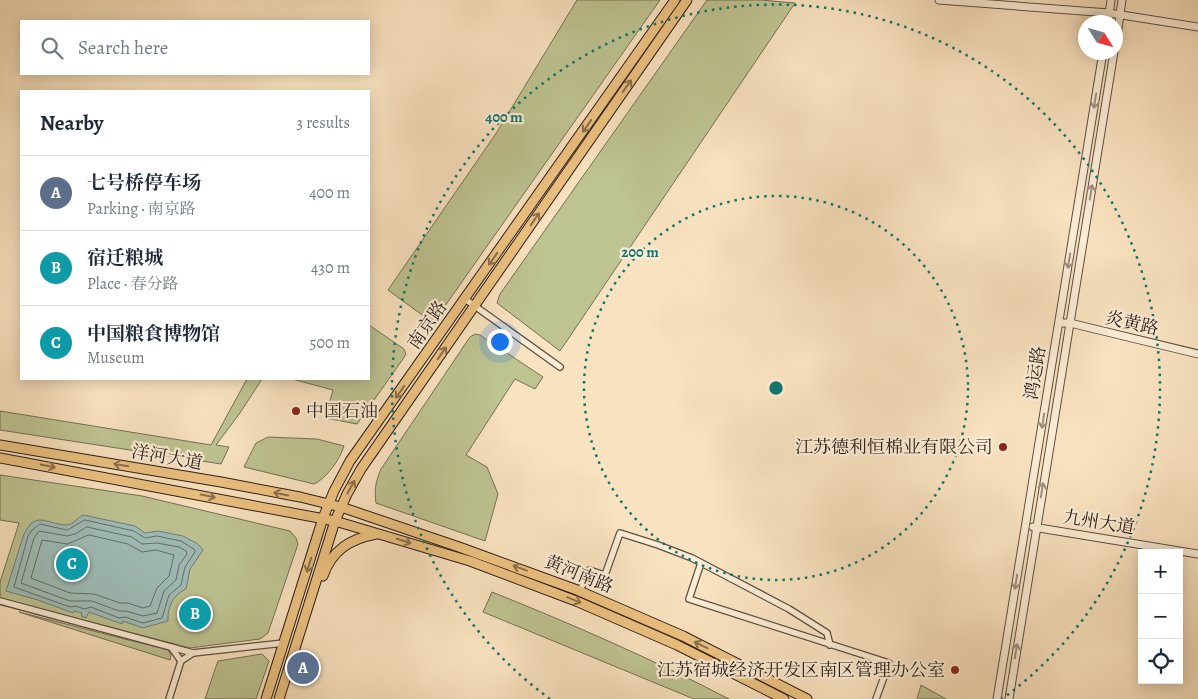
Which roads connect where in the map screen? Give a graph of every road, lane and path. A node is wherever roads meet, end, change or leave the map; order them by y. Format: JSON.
{"nodes":[{"id":1,"x":675,"y":0,"type":"edge"},
{"id":2,"x":687,"y":0,"type":"edge"},
{"id":3,"x":939,"y":0,"type":"edge"},
{"id":4,"x":1111,"y":0,"type":"edge"},
{"id":5,"x":1122,"y":0,"type":"edge"},
{"id":6,"x":1109,"y":13,"type":"junction"},
{"id":7,"x":1120,"y":14,"type":"junction"},
{"id":8,"x":1198,"y":27,"type":"edge"},
{"id":9,"x":1102,"y":60,"type":"edge"},
{"id":10,"x":1113,"y":60,"type":"edge"},
{"id":11,"x":464,"y":299,"type":"junction"},
{"id":12,"x":474,"y":306,"type":"junction"},
{"id":13,"x":1059,"y":323,"type":"junction"},
{"id":14,"x":1070,"y":323,"type":"junction"},
{"id":15,"x":1198,"y":354,"type":"edge"},
{"id":16,"x":560,"y":367,"type":"dead end"},
{"id":17,"x":0,"y":445,"type":"edge"},
{"id":18,"x":0,"y":458,"type":"edge"},
{"id":19,"x":329,"y":504,"type":"junction"},
{"id":20,"x":340,"y":507,"type":"junction"},
{"id":21,"x":323,"y":518,"type":"junction"},
{"id":22,"x":335,"y":521,"type":"junction"},
{"id":23,"x":1026,"y":526,"type":"junction"},
{"id":24,"x":1036,"y":527,"type":"junction"},
{"id":25,"x":379,"y":534,"type":"junction"},
{"id":26,"x":1198,"y":554,"type":"edge"},
{"id":27,"x":701,"y":563,"type":"junction"},
{"id":28,"x":580,"y":591,"type":"junction"},
{"id":29,"x":0,"y":600,"type":"edge"},
{"id":30,"x":284,"y":643,"type":"junction"},
{"id":31,"x":830,"y":645,"type":"junction"},
{"id":32,"x":171,"y":647,"type":"junction"},
{"id":33,"x":194,"y":653,"type":"junction"},
{"id":34,"x":292,"y":660,"type":"junction"},
{"id":35,"x":181,"y":661,"type":"junction"},
{"id":36,"x":169,"y":699,"type":"edge"},
{"id":37,"x":266,"y":699,"type":"edge"},
{"id":38,"x":279,"y":699,"type":"edge"},
{"id":39,"x":784,"y":699,"type":"edge"},
{"id":40,"x":807,"y":699,"type":"edge"},
{"id":41,"x":876,"y":699,"type":"edge"},
{"id":42,"x":997,"y":699,"type":"edge"},
{"id":43,"x":1009,"y":699,"type":"edge"}],
"edges":[{"from":1,"to":11,"type":"main road","name":"南京路","one_way":true},
{"from":12,"to":2,"type":"main road","name":"南京路","one_way":true},
{"from":3,"to":6,"type":"street"},
{"from":4,"to":6,"type":"street"},
{"from":5,"to":7,"type":"street"},
{"from":6,"to":7,"type":"street"},
{"from":7,"to":8,"type":"street"},
{"from":9,"to":13,"type":"street","name":"鸿运路","one_way":true},
{"from":14,"to":10,"type":"street","name":"鸿运路","one_way":true},
{"from":11,"to":12,"type":"street"},
{"from":11,"to":19,"type":"main road","name":"南京路","one_way":true},
{"from":12,"to":16,"type":"street"},
{"from":20,"to":12,"type":"main road","name":"南京路","one_way":true},
{"from":13,"to":14,"type":"street","name":"炎黄路"},
{"from":13,"to":23,"type":"street","name":"鸿运路","one_way":true},
{"from":14,"to":15,"type":"street","name":"炎黄路"},
{"from":24,"to":14,"type":"street","name":"鸿运路","one_way":true},
{"from":19,"to":17,"type":"main road","name":"洋河大道","one_way":true},
{"from":18,"to":21,"type":"main road","name":"洋河大道","one_way":true},
{"from":19,"to":20,"type":"main road","name":"黄河南路"},
{"from":19,"to":21,"type":"main road","name":"南京路"},
{"from":20,"to":22,"type":"main road","name":"南京路"},
{"from":28,"to":20,"type":"main road","name":"黄河南路","one_way":true},
{"from":21,"to":22,"type":"main road","name":"黄河南路"},
{"from":21,"to":30,"type":"main road","name":"南京路","one_way":true},
{"from":22,"to":25,"type":"main road","name":"黄河南路"},
{"from":22,"to":34,"type":"main road","name":"南京路"},
{"from":23,"to":24,"type":"street","name":"九州大道"},
{"from":23,"to":42,"type":"street","name":"鸿运路","one_way":true},
{"from":24,"to":26,"type":"street","name":"九州大道"},
{"from":43,"to":24,"type":"street","name":"鸿运路","one_way":true},
{"from":25,"to":34,"type":"main road"},
{"from":25,"to":39,"type":"main road","name":"黄河南路","one_way":true},
{"from":27,"to":28,"type":"street"},
{"from":27,"to":31,"type":"street"},
{"from":27,"to":31,"type":"street"},
{"from":40,"to":28,"type":"main road","name":"黄河南路","one_way":true},
{"from":29,"to":32,"type":"street"},
{"from":30,"to":33,"type":"street"},
{"from":30,"to":37,"type":"main road","name":"南京路"},
{"from":31,"to":41,"type":"street"},
{"from":32,"to":33,"type":"street"},
{"from":32,"to":35,"type":"street"},
{"from":33,"to":35,"type":"street"},
{"from":34,"to":38,"type":"main road","name":"南京路"},
{"from":35,"to":36,"type":"street"}]}
